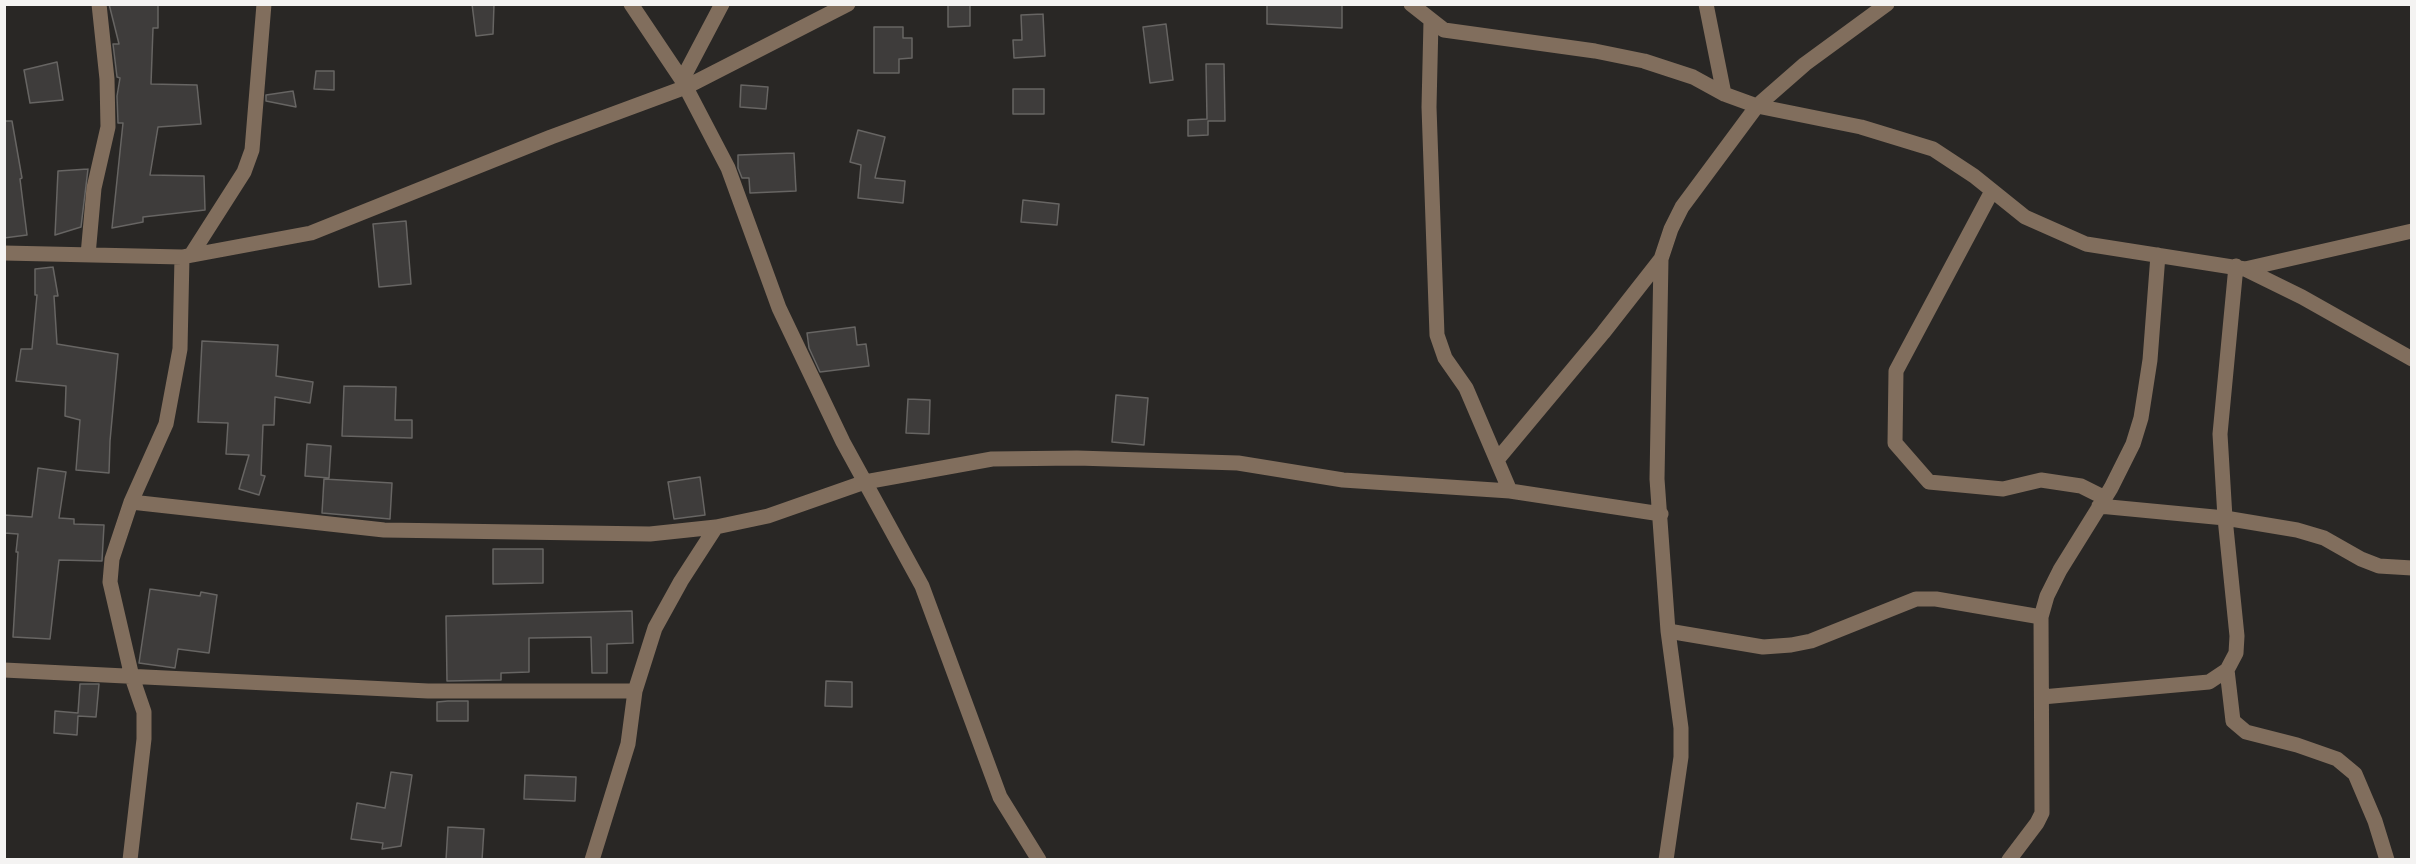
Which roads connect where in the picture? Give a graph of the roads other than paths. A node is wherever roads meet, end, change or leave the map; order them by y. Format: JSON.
{"nodes":[{"id":1,"x":99,"y":4,"type":"edge"},
{"id":2,"x":264,"y":4,"type":"edge"},
{"id":3,"x":631,"y":4,"type":"edge"},
{"id":4,"x":722,"y":4,"type":"edge"},
{"id":5,"x":848,"y":4,"type":"edge"},
{"id":6,"x":1411,"y":4,"type":"edge"},
{"id":7,"x":1706,"y":4,"type":"edge"},
{"id":8,"x":1887,"y":4,"type":"edge"},
{"id":9,"x":1431,"y":21,"type":"junction"},
{"id":10,"x":684,"y":83,"type":"junction"},
{"id":11,"x":1724,"y":94,"type":"junction"},
{"id":12,"x":1757,"y":106,"type":"junction"},
{"id":13,"x":1992,"y":190,"type":"junction"},
{"id":14,"x":2412,"y":231,"type":"edge"},
{"id":15,"x":4,"y":253,"type":"edge"},
{"id":16,"x":88,"y":255,"type":"junction"},
{"id":17,"x":2158,"y":255,"type":"junction"},
{"id":18,"x":187,"y":256,"type":"junction"},
{"id":19,"x":1661,"y":259,"type":"junction"},
{"id":20,"x":2240,"y":268,"type":"junction"},
{"id":21,"x":2412,"y":359,"type":"edge"},
{"id":22,"x":1497,"y":460,"type":"junction"},
{"id":23,"x":864,"y":482,"type":"junction"},
{"id":24,"x":1510,"y":491,"type":"junction"},
{"id":25,"x":131,"y":502,"type":"junction"},
{"id":26,"x":2102,"y":502,"type":"junction"},
{"id":27,"x":1661,"y":514,"type":"junction"},
{"id":28,"x":2225,"y":518,"type":"junction"},
{"id":29,"x":716,"y":527,"type":"junction"},
{"id":30,"x":2412,"y":568,"type":"edge"},
{"id":31,"x":2041,"y":617,"type":"junction"},
{"id":32,"x":1668,"y":631,"type":"junction"},
{"id":33,"x":4,"y":670,"type":"edge"},
{"id":34,"x":2227,"y":670,"type":"junction"},
{"id":35,"x":132,"y":677,"type":"junction"},
{"id":36,"x":635,"y":691,"type":"junction"},
{"id":37,"x":2042,"y":697,"type":"junction"},
{"id":38,"x":130,"y":860,"type":"edge"},
{"id":39,"x":592,"y":860,"type":"edge"},
{"id":40,"x":1039,"y":860,"type":"edge"},
{"id":41,"x":1666,"y":860,"type":"edge"},
{"id":42,"x":2008,"y":860,"type":"edge"},
{"id":43,"x":2387,"y":860,"type":"edge"}],
"edges":[{"from":1,"to":16,"type":"street"},
{"from":2,"to":18,"type":"street"},
{"from":3,"to":10,"type":"street"},
{"from":4,"to":10,"type":"street"},
{"from":5,"to":10,"type":"street"},
{"from":6,"to":9,"type":"street"},
{"from":7,"to":11,"type":"street"},
{"from":8,"to":12,"type":"street"},
{"from":9,"to":11,"type":"street"},
{"from":9,"to":22,"type":"street"},
{"from":10,"to":18,"type":"street"},
{"from":10,"to":23,"type":"street"},
{"from":11,"to":12,"type":"street"},
{"from":12,"to":13,"type":"street"},
{"from":12,"to":19,"type":"street"},
{"from":13,"to":17,"type":"street"},
{"from":13,"to":26,"type":"street"},
{"from":14,"to":20,"type":"street"},
{"from":15,"to":16,"type":"street"},
{"from":16,"to":18,"type":"street"},
{"from":17,"to":20,"type":"street"},
{"from":17,"to":26,"type":"street"},
{"from":18,"to":25,"type":"street"},
{"from":19,"to":22,"type":"street"},
{"from":19,"to":27,"type":"street"},
{"from":20,"to":21,"type":"street"},
{"from":20,"to":28,"type":"street"},
{"from":22,"to":24,"type":"street"},
{"from":23,"to":24,"type":"street"},
{"from":23,"to":29,"type":"street"},
{"from":23,"to":40,"type":"street"},
{"from":24,"to":27,"type":"street"},
{"from":25,"to":29,"type":"street"},
{"from":25,"to":35,"type":"street"},
{"from":26,"to":28,"type":"street"},
{"from":26,"to":31,"type":"street"},
{"from":27,"to":32,"type":"street"},
{"from":28,"to":30,"type":"street"},
{"from":28,"to":34,"type":"street"},
{"from":29,"to":36,"type":"street"},
{"from":31,"to":32,"type":"street"},
{"from":31,"to":37,"type":"street"},
{"from":32,"to":41,"type":"street"},
{"from":33,"to":35,"type":"street"},
{"from":34,"to":37,"type":"street"},
{"from":34,"to":43,"type":"street"},
{"from":35,"to":36,"type":"street"},
{"from":35,"to":38,"type":"street"},
{"from":36,"to":39,"type":"street"},
{"from":37,"to":42,"type":"street"}]}
